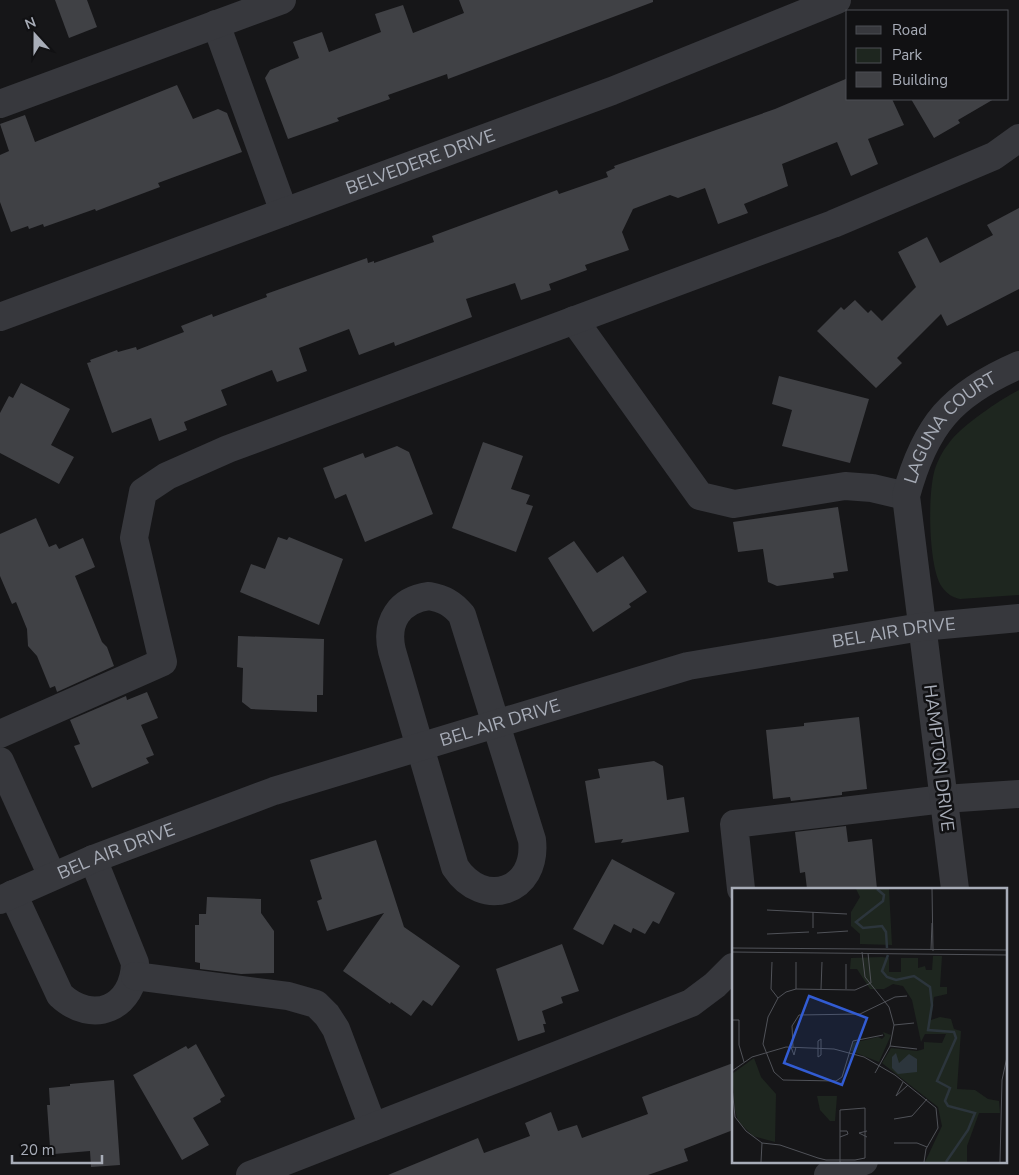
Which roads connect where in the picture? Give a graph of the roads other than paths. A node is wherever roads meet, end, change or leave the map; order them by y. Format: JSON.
{"nodes":[{"id":1,"x":282,"y":0,"type":"edge"},
{"id":2,"x":837,"y":0,"type":"edge"},
{"id":3,"x":216,"y":24,"type":"junction"},
{"id":4,"x":0,"y":104,"type":"edge"},
{"id":5,"x":1019,"y":138,"type":"edge"},
{"id":6,"x":284,"y":212,"type":"junction"},
{"id":7,"x":0,"y":317,"type":"edge"},
{"id":8,"x":574,"y":320,"type":"junction"},
{"id":9,"x":1019,"y":365,"type":"edge"},
{"id":10,"x":906,"y":496,"type":"junction"},
{"id":11,"x":1019,"y":618,"type":"edge"},
{"id":12,"x":921,"y":627,"type":"junction"},
{"id":13,"x":496,"y":724,"type":"junction"},
{"id":14,"x":0,"y":734,"type":"edge"},
{"id":15,"x":420,"y":747,"type":"junction"},
{"id":16,"x":0,"y":762,"type":"edge"},
{"id":17,"x":1019,"y":794,"type":"edge"},
{"id":18,"x":944,"y":799,"type":"junction"},
{"id":19,"x":93,"y":859,"type":"junction"},
{"id":20,"x":52,"y":876,"type":"junction"},
{"id":21,"x":741,"y":888,"type":"edge"},
{"id":22,"x":955,"y":888,"type":"edge"},
{"id":23,"x":6,"y":897,"type":"edge"},
{"id":24,"x":732,"y":968,"type":"edge"},
{"id":25,"x":135,"y":976,"type":"junction"},
{"id":26,"x":373,"y":1127,"type":"junction"},
{"id":27,"x":861,"y":1162,"type":"edge"},
{"id":28,"x":250,"y":1175,"type":"edge"},
{"id":29,"x":828,"y":1175,"type":"edge"}],
"edges":[{"from":1,"to":3,"type":"street"},
{"from":2,"to":6,"type":"street","name":"BELVEDERE DRIVE"},
{"from":3,"to":4,"type":"street"},
{"from":3,"to":6,"type":"street"},
{"from":5,"to":8,"type":"street"},
{"from":6,"to":7,"type":"street","name":"BELVEDERE DRIVE"},
{"from":8,"to":10,"type":"street"},
{"from":8,"to":14,"type":"street"},
{"from":9,"to":10,"type":"street","name":"LAGUNA COURT"},
{"from":10,"to":12,"type":"street","name":"LAGUNA COURT"},
{"from":11,"to":12,"type":"street","name":"BEL AIR DRIVE"},
{"from":12,"to":13,"type":"street","name":"BEL AIR DRIVE"},
{"from":12,"to":18,"type":"street","name":"HAMPTON DRIVE"},
{"from":13,"to":15,"type":"street","name":"BEL AIR DRIVE"},
{"from":13,"to":15,"type":"street"},
{"from":13,"to":15,"type":"street"},
{"from":15,"to":19,"type":"street","name":"BEL AIR DRIVE"},
{"from":16,"to":20,"type":"street"},
{"from":17,"to":18,"type":"street"},
{"from":18,"to":21,"type":"street"},
{"from":18,"to":22,"type":"street","name":"HAMPTON DRIVE"},
{"from":19,"to":20,"type":"street","name":"BEL AIR DRIVE"},
{"from":19,"to":25,"type":"street"},
{"from":20,"to":23,"type":"street","name":"BEL AIR DRIVE"},
{"from":23,"to":25,"type":"street"},
{"from":24,"to":26,"type":"street"},
{"from":25,"to":26,"type":"street"},
{"from":26,"to":28,"type":"street"},
{"from":27,"to":29,"type":"street"}]}
